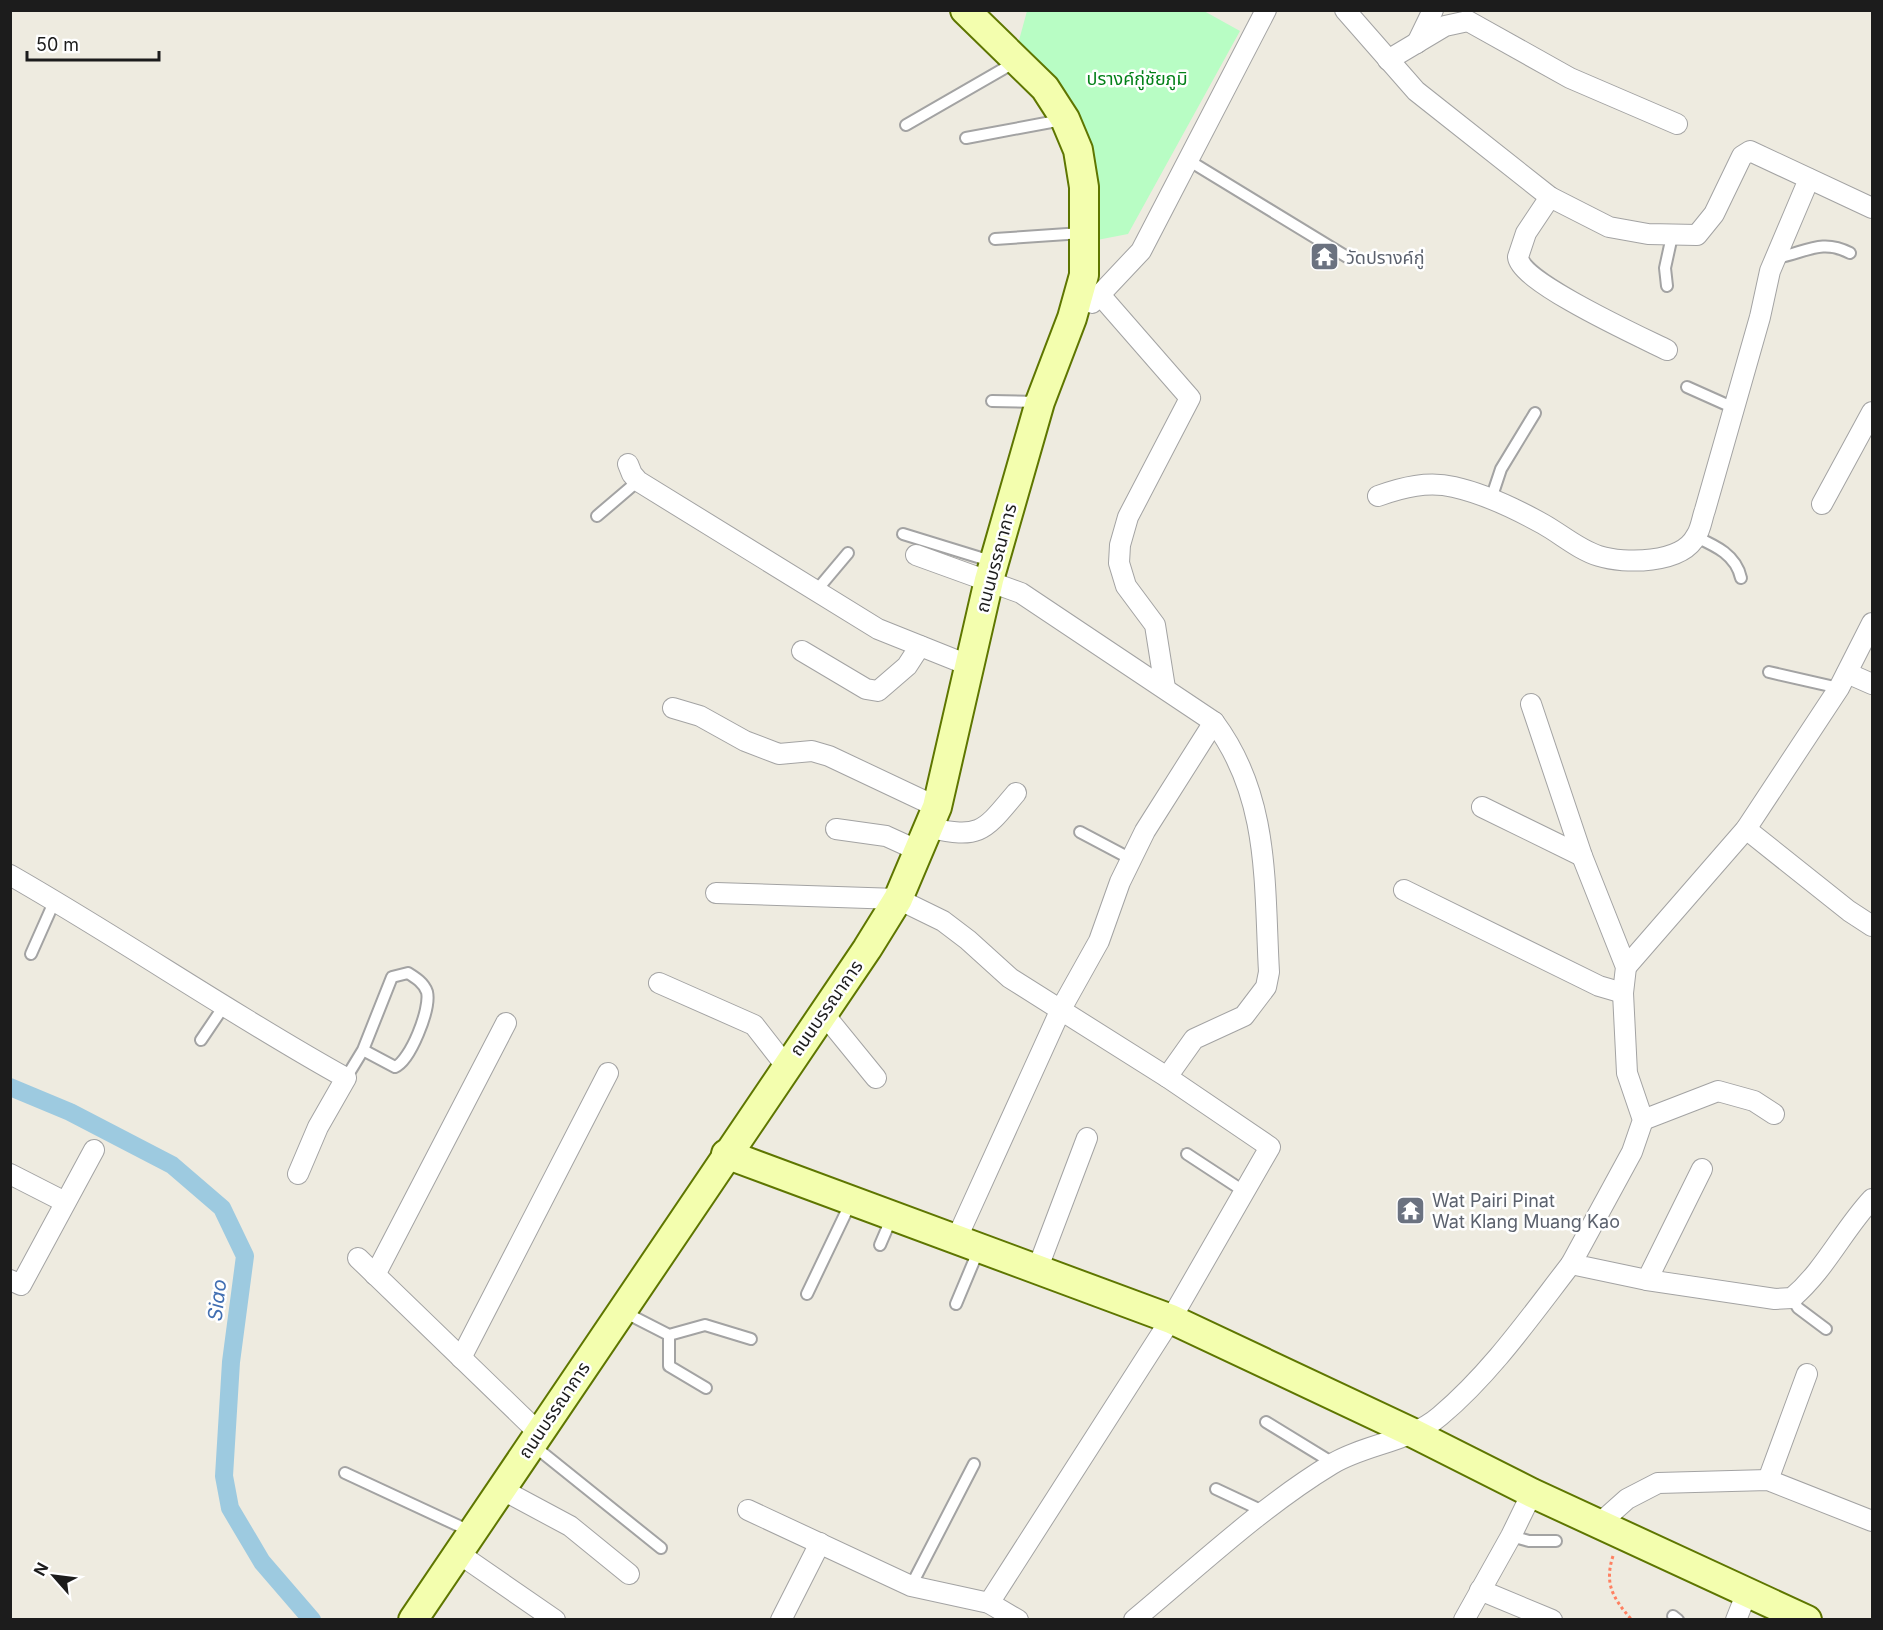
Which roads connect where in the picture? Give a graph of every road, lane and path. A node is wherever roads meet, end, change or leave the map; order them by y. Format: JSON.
{"nodes":[{"id":1,"x":965,"y":10,"type":"edge"},
{"id":2,"x":1345,"y":10,"type":"edge"},
{"id":3,"x":1433,"y":10,"type":"edge"},
{"id":4,"x":1262,"y":12,"type":"edge"},
{"id":5,"x":1416,"y":43,"type":"junction"},
{"id":6,"x":1388,"y":60,"type":"junction"},
{"id":7,"x":1017,"y":61,"type":"junction"},
{"id":8,"x":1065,"y":119,"type":"junction"},
{"id":9,"x":1677,"y":124,"type":"dead end"},
{"id":10,"x":906,"y":125,"type":"dead end"},
{"id":11,"x":966,"y":138,"type":"dead end"},
{"id":12,"x":1188,"y":160,"type":"junction"},
{"id":13,"x":1809,"y":179,"type":"junction"},
{"id":14,"x":1550,"y":197,"type":"junction"},
{"id":15,"x":1872,"y":208,"type":"edge"},
{"id":16,"x":1085,"y":233,"type":"junction"},
{"id":17,"x":1672,"y":236,"type":"junction"},
{"id":18,"x":995,"y":239,"type":"dead end"},
{"id":19,"x":1850,"y":253,"type":"dead end"},
{"id":20,"x":1347,"y":257,"type":"dead end"},
{"id":21,"x":1776,"y":258,"type":"junction"},
{"id":22,"x":1667,"y":286,"type":"dead end"},
{"id":23,"x":1101,"y":296,"type":"junction"},
{"id":24,"x":1072,"y":318,"type":"junction"},
{"id":25,"x":1667,"y":350,"type":"dead end"},
{"id":26,"x":1687,"y":387,"type":"dead end"},
{"id":27,"x":992,"y":401,"type":"dead end"},
{"id":28,"x":1040,"y":402,"type":"junction"},
{"id":29,"x":1734,"y":408,"type":"junction"},
{"id":30,"x":1872,"y":412,"type":"edge"},
{"id":31,"x":1534,"y":413,"type":"dead end"},
{"id":32,"x":628,"y":464,"type":"dead end"},
{"id":33,"x":638,"y":481,"type":"junction"},
{"id":34,"x":1378,"y":496,"type":"dead end"},
{"id":35,"x":1491,"y":499,"type":"junction"},
{"id":36,"x":1822,"y":504,"type":"dead end"},
{"id":37,"x":597,"y":516,"type":"dead end"},
{"id":38,"x":903,"y":534,"type":"dead end"},
{"id":39,"x":1696,"y":537,"type":"junction"},
{"id":40,"x":848,"y":553,"type":"dead end"},
{"id":41,"x":916,"y":555,"type":"dead end"},
{"id":42,"x":992,"y":571,"type":"junction"},
{"id":43,"x":1741,"y":578,"type":"dead end"},
{"id":44,"x":816,"y":591,"type":"junction"},
{"id":45,"x":1872,"y":623,"type":"edge"},
{"id":46,"x":920,"y":646,"type":"junction"},
{"id":47,"x":802,"y":651,"type":"dead end"},
{"id":48,"x":968,"y":665,"type":"junction"},
{"id":49,"x":1769,"y":672,"type":"dead end"},
{"id":50,"x":1843,"y":680,"type":"junction"},
{"id":51,"x":1872,"y":684,"type":"edge"},
{"id":52,"x":1165,"y":688,"type":"junction"},
{"id":53,"x":1531,"y":704,"type":"dead end"},
{"id":54,"x":673,"y":708,"type":"dead end"},
{"id":55,"x":1214,"y":722,"type":"junction"},
{"id":56,"x":1016,"y":793,"type":"dead end"},
{"id":57,"x":1482,"y":807,"type":"dead end"},
{"id":58,"x":836,"y":829,"type":"dead end"},
{"id":59,"x":929,"y":829,"type":"junction"},
{"id":60,"x":1746,"y":830,"type":"junction"},
{"id":61,"x":1080,"y":832,"type":"dead end"},
{"id":62,"x":1582,"y":856,"type":"junction"},
{"id":63,"x":1131,"y":859,"type":"junction"},
{"id":64,"x":10,"y":875,"type":"edge"},
{"id":65,"x":1404,"y":890,"type":"dead end"},
{"id":66,"x":716,"y":893,"type":"dead end"},
{"id":67,"x":898,"y":899,"type":"junction"},
{"id":68,"x":55,"y":900,"type":"junction"},
{"id":69,"x":1872,"y":926,"type":"edge"},
{"id":70,"x":32,"y":954,"type":"dead end"},
{"id":71,"x":1626,"y":967,"type":"junction"},
{"id":72,"x":659,"y":983,"type":"dead end"},
{"id":73,"x":1623,"y":993,"type":"junction"},
{"id":74,"x":224,"y":1006,"type":"junction"},
{"id":75,"x":1061,"y":1009,"type":"junction"},
{"id":76,"x":822,"y":1013,"type":"junction"},
{"id":77,"x":506,"y":1023,"type":"dead end"},
{"id":78,"x":201,"y":1040,"type":"dead end"},
{"id":79,"x":363,"y":1050,"type":"junction"},
{"id":80,"x":786,"y":1066,"type":"junction"},
{"id":81,"x":608,"y":1072,"type":"dead end"},
{"id":82,"x":1167,"y":1077,"type":"junction"},
{"id":83,"x":346,"y":1078,"type":"junction"},
{"id":84,"x":876,"y":1078,"type":"dead end"},
{"id":85,"x":1774,"y":1114,"type":"dead end"},
{"id":86,"x":1643,"y":1120,"type":"junction"},
{"id":87,"x":1087,"y":1138,"type":"dead end"},
{"id":88,"x":94,"y":1150,"type":"dead end"},
{"id":89,"x":726,"y":1154,"type":"junction"},
{"id":90,"x":1187,"y":1154,"type":"dead end"},
{"id":91,"x":1702,"y":1169,"type":"dead end"},
{"id":92,"x":10,"y":1174,"type":"edge"},
{"id":93,"x":298,"y":1174,"type":"dead end"},
{"id":94,"x":1245,"y":1192,"type":"junction"},
{"id":95,"x":1872,"y":1198,"type":"edge"},
{"id":96,"x":64,"y":1202,"type":"junction"},
{"id":97,"x":851,"y":1202,"type":"junction"},
{"id":98,"x":892,"y":1217,"type":"junction"},
{"id":99,"x":968,"y":1244,"type":"junction"},
{"id":100,"x":880,"y":1245,"type":"dead end"},
{"id":101,"x":358,"y":1258,"type":"dead end"},
{"id":102,"x":1571,"y":1264,"type":"junction"},
{"id":103,"x":1037,"y":1270,"type":"junction"},
{"id":104,"x":375,"y":1275,"type":"junction"},
{"id":105,"x":10,"y":1280,"type":"edge"},
{"id":106,"x":1647,"y":1280,"type":"junction"},
{"id":107,"x":807,"y":1294,"type":"dead end"},
{"id":108,"x":1792,"y":1298,"type":"junction"},
{"id":109,"x":956,"y":1304,"type":"dead end"},
{"id":110,"x":621,"y":1310,"type":"junction"},
{"id":111,"x":1171,"y":1319,"type":"junction"},
{"id":112,"x":1826,"y":1329,"type":"dead end"},
{"id":113,"x":669,"y":1335,"type":"junction"},
{"id":114,"x":751,"y":1339,"type":"dead end"},
{"id":115,"x":461,"y":1358,"type":"junction"},
{"id":116,"x":1807,"y":1374,"type":"dead end"},
{"id":117,"x":706,"y":1389,"type":"dead end"},
{"id":118,"x":1266,"y":1422,"type":"dead end"},
{"id":119,"x":1411,"y":1432,"type":"junction"},
{"id":120,"x":535,"y":1438,"type":"junction"},
{"id":121,"x":1333,"y":1463,"type":"junction"},
{"id":122,"x":974,"y":1464,"type":"dead end"},
{"id":123,"x":345,"y":1473,"type":"dead end"},
{"id":124,"x":1768,"y":1480,"type":"junction"},
{"id":125,"x":501,"y":1489,"type":"junction"},
{"id":126,"x":1216,"y":1489,"type":"dead end"},
{"id":127,"x":1532,"y":1493,"type":"junction"},
{"id":128,"x":748,"y":1510,"type":"dead end"},
{"id":129,"x":1266,"y":1512,"type":"junction"},
{"id":130,"x":1872,"y":1521,"type":"edge"},
{"id":131,"x":1611,"y":1530,"type":"junction"},
{"id":132,"x":1511,"y":1536,"type":"junction"},
{"id":133,"x":1556,"y":1541,"type":"dead end"},
{"id":134,"x":465,"y":1542,"type":"junction"},
{"id":135,"x":820,"y":1543,"type":"junction"},
{"id":136,"x":661,"y":1548,"type":"dead end"},
{"id":137,"x":629,"y":1574,"type":"dead end"},
{"id":138,"x":911,"y":1586,"type":"junction"},
{"id":139,"x":1480,"y":1590,"type":"junction"},
{"id":140,"x":1747,"y":1592,"type":"junction"},
{"id":141,"x":989,"y":1603,"type":"junction"},
{"id":142,"x":1631,"y":1619,"type":"edge"},
{"id":143,"x":413,"y":1620,"type":"edge"},
{"id":144,"x":555,"y":1620,"type":"edge"},
{"id":145,"x":782,"y":1620,"type":"edge"},
{"id":146,"x":1018,"y":1620,"type":"edge"},
{"id":147,"x":1134,"y":1620,"type":"edge"},
{"id":148,"x":1464,"y":1620,"type":"edge"},
{"id":149,"x":1551,"y":1620,"type":"edge"},
{"id":150,"x":1736,"y":1620,"type":"edge"},
{"id":151,"x":1807,"y":1620,"type":"edge"}],
"edges":[{"from":1,"to":7,"type":"street","name":"ถนนบรรณาการ"},
{"from":2,"to":6,"type":"street"},
{"from":3,"to":5,"type":"street"},
{"from":4,"to":12,"type":"street"},
{"from":5,"to":6,"type":"street"},
{"from":5,"to":9,"type":"street"},
{"from":6,"to":14,"type":"street"},
{"from":7,"to":8,"type":"street","name":"ถนนบรรณาการ"},
{"from":7,"to":10,"type":"lane"},
{"from":8,"to":11,"type":"lane"},
{"from":8,"to":16,"type":"street","name":"ถนนบรรณาการ"},
{"from":12,"to":20,"type":"lane"},
{"from":12,"to":23,"type":"street"},
{"from":13,"to":15,"type":"street"},
{"from":13,"to":17,"type":"street"},
{"from":13,"to":21,"type":"street"},
{"from":14,"to":17,"type":"street"},
{"from":14,"to":25,"type":"street"},
{"from":16,"to":18,"type":"lane"},
{"from":16,"to":24,"type":"street","name":"ถนนบรรณาการ"},
{"from":17,"to":22,"type":"lane"},
{"from":19,"to":21,"type":"lane"},
{"from":21,"to":29,"type":"street"},
{"from":23,"to":24,"type":"street"},
{"from":23,"to":52,"type":"street"},
{"from":24,"to":28,"type":"street","name":"ถนนบรรณาการ"},
{"from":26,"to":29,"type":"lane"},
{"from":27,"to":28,"type":"lane"},
{"from":28,"to":42,"type":"street","name":"ถนนบรรณาการ"},
{"from":29,"to":39,"type":"street"},
{"from":30,"to":36,"type":"street"},
{"from":31,"to":35,"type":"lane"},
{"from":32,"to":33,"type":"street"},
{"from":33,"to":37,"type":"lane"},
{"from":33,"to":44,"type":"street"},
{"from":34,"to":35,"type":"street"},
{"from":35,"to":39,"type":"street"},
{"from":38,"to":42,"type":"lane"},
{"from":39,"to":43,"type":"lane"},
{"from":40,"to":44,"type":"lane"},
{"from":41,"to":42,"type":"street"},
{"from":42,"to":48,"type":"street","name":"ถนนบรรณาการ"},
{"from":42,"to":52,"type":"street"},
{"from":44,"to":46,"type":"street"},
{"from":45,"to":50,"type":"street"},
{"from":46,"to":47,"type":"street"},
{"from":46,"to":48,"type":"street"},
{"from":48,"to":59,"type":"street","name":"ถนนบรรณาการ"},
{"from":49,"to":50,"type":"lane"},
{"from":50,"to":51,"type":"street"},
{"from":50,"to":60,"type":"street"},
{"from":52,"to":55,"type":"street"},
{"from":53,"to":62,"type":"street"},
{"from":54,"to":59,"type":"street"},
{"from":55,"to":63,"type":"street"},
{"from":55,"to":82,"type":"street"},
{"from":56,"to":59,"type":"street"},
{"from":57,"to":62,"type":"street"},
{"from":58,"to":59,"type":"street"},
{"from":59,"to":67,"type":"street","name":"ถนนบรรณาการ"},
{"from":60,"to":69,"type":"street"},
{"from":60,"to":71,"type":"street"},
{"from":61,"to":63,"type":"lane"},
{"from":62,"to":71,"type":"street"},
{"from":63,"to":75,"type":"street"},
{"from":64,"to":68,"type":"street"},
{"from":65,"to":73,"type":"street"},
{"from":66,"to":67,"type":"street"},
{"from":67,"to":75,"type":"street"},
{"from":67,"to":76,"type":"street","name":"ถนนบรรณาการ"},
{"from":68,"to":70,"type":"lane"},
{"from":68,"to":74,"type":"street"},
{"from":71,"to":73,"type":"street"},
{"from":72,"to":80,"type":"street"},
{"from":73,"to":86,"type":"street"},
{"from":74,"to":78,"type":"lane"},
{"from":74,"to":83,"type":"street"},
{"from":75,"to":82,"type":"street"},
{"from":75,"to":99,"type":"street"},
{"from":76,"to":80,"type":"street","name":"ถนนบรรณาการ"},
{"from":76,"to":84,"type":"street"},
{"from":77,"to":104,"type":"street"},
{"from":79,"to":79,"type":"lane"},
{"from":79,"to":83,"type":"lane"},
{"from":80,"to":89,"type":"street","name":"ถนนบรรณาการ"},
{"from":81,"to":115,"type":"street"},
{"from":82,"to":94,"type":"street"},
{"from":83,"to":93,"type":"street"},
{"from":85,"to":86,"type":"street"},
{"from":86,"to":102,"type":"street"},
{"from":87,"to":103,"type":"street"},
{"from":88,"to":96,"type":"street"},
{"from":89,"to":97,"type":"street"},
{"from":89,"to":110,"type":"street","name":"ถนนบรรณาการ"},
{"from":90,"to":94,"type":"lane"},
{"from":91,"to":106,"type":"street"},
{"from":92,"to":96,"type":"street"},
{"from":94,"to":111,"type":"street"},
{"from":95,"to":108,"type":"street"},
{"from":96,"to":105,"type":"street"},
{"from":97,"to":98,"type":"street"},
{"from":97,"to":107,"type":"lane"},
{"from":98,"to":99,"type":"street"},
{"from":98,"to":100,"type":"lane"},
{"from":99,"to":103,"type":"street"},
{"from":99,"to":109,"type":"lane"},
{"from":101,"to":104,"type":"street"},
{"from":102,"to":106,"type":"street"},
{"from":102,"to":119,"type":"street"},
{"from":103,"to":111,"type":"street"},
{"from":104,"to":115,"type":"street"},
{"from":106,"to":108,"type":"street"},
{"from":108,"to":112,"type":"lane"},
{"from":110,"to":113,"type":"lane"},
{"from":110,"to":120,"type":"street","name":"ถนนบรรณาการ"},
{"from":111,"to":119,"type":"street"},
{"from":111,"to":141,"type":"street"},
{"from":113,"to":114,"type":"lane"},
{"from":113,"to":117,"type":"lane"},
{"from":115,"to":120,"type":"street"},
{"from":116,"to":124,"type":"street"},
{"from":118,"to":121,"type":"lane"},
{"from":119,"to":121,"type":"street"},
{"from":119,"to":127,"type":"street"},
{"from":120,"to":125,"type":"street","name":"ถนนบรรณาการ"},
{"from":120,"to":136,"type":"lane"},
{"from":121,"to":129,"type":"street"},
{"from":122,"to":138,"type":"lane"},
{"from":123,"to":134,"type":"lane"},
{"from":124,"to":130,"type":"street"},
{"from":124,"to":131,"type":"street"},
{"from":125,"to":134,"type":"street","name":"ถนนบรรณาการ"},
{"from":125,"to":137,"type":"street"},
{"from":126,"to":129,"type":"lane"},
{"from":127,"to":131,"type":"street"},
{"from":127,"to":132,"type":"street"},
{"from":128,"to":135,"type":"street"},
{"from":129,"to":147,"type":"street"},
{"from":131,"to":140,"type":"street"},
{"from":131,"to":142,"type":"path"},
{"from":132,"to":133,"type":"lane"},
{"from":132,"to":139,"type":"street"},
{"from":134,"to":143,"type":"street","name":"ถนนบรรณาการ"},
{"from":134,"to":144,"type":"street"},
{"from":135,"to":138,"type":"street"},
{"from":135,"to":145,"type":"street"},
{"from":138,"to":141,"type":"street"},
{"from":139,"to":148,"type":"street"},
{"from":139,"to":149,"type":"street"},
{"from":140,"to":150,"type":"street"},
{"from":140,"to":151,"type":"street"},
{"from":141,"to":146,"type":"street"}]}
